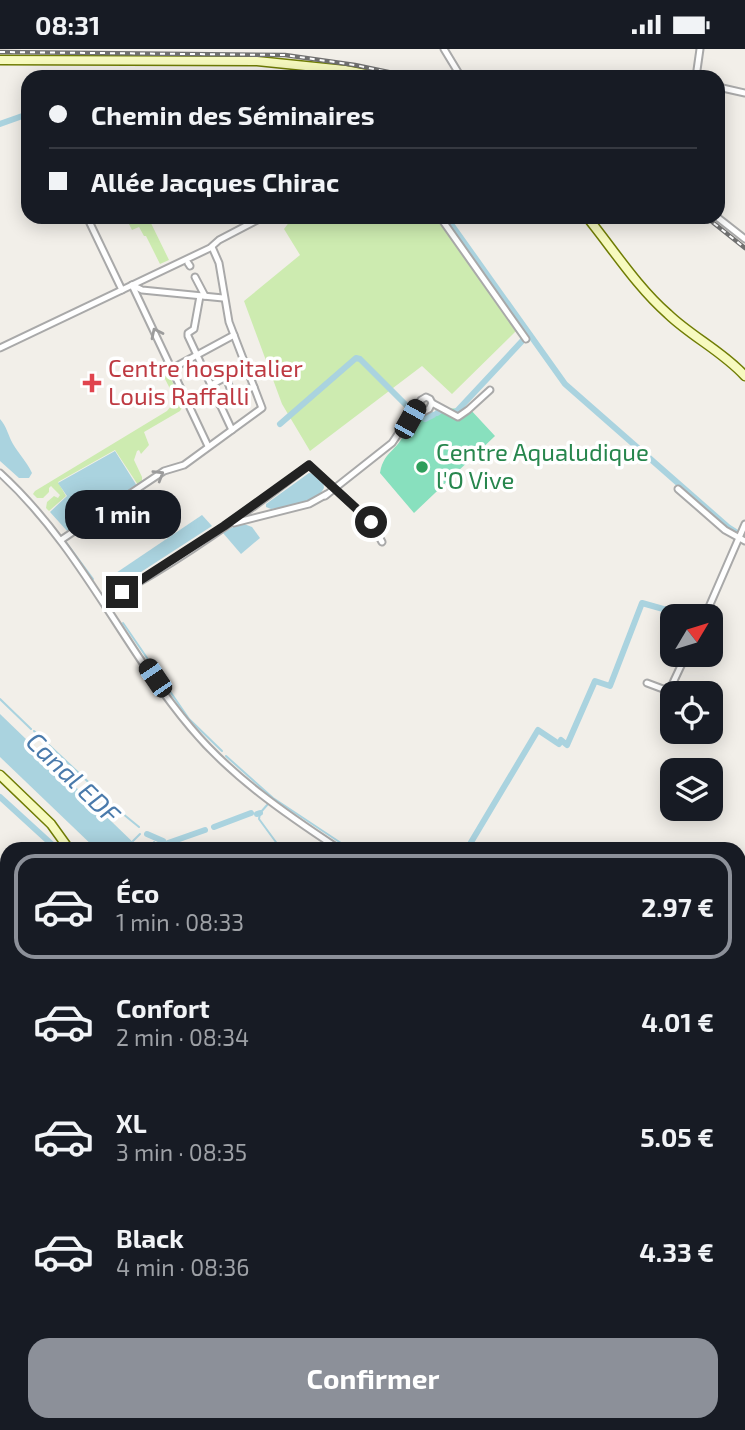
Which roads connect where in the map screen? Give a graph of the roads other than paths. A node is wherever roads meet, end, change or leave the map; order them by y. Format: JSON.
{"nodes":[{"id":1,"x":444,"y":49,"type":"edge"},
{"id":2,"x":700,"y":49,"type":"edge"},
{"id":3,"x":0,"y":60,"type":"edge"},
{"id":4,"x":345,"y":70,"type":"edge"},
{"id":5,"x":457,"y":70,"type":"edge"},
{"id":6,"x":697,"y":70,"type":"edge"},
{"id":7,"x":725,"y":89,"type":"edge"},
{"id":8,"x":745,"y":93,"type":"edge"},
{"id":9,"x":89,"y":224,"type":"edge"},
{"id":10,"x":445,"y":224,"type":"edge"},
{"id":11,"x":593,"y":224,"type":"edge"},
{"id":12,"x":725,"y":224,"type":"edge"},
{"id":13,"x":251,"y":225,"type":"edge"},
{"id":14,"x":745,"y":240,"type":"edge"},
{"id":15,"x":212,"y":247,"type":"junction"},
{"id":16,"x":195,"y":277,"type":"dead end"},
{"id":17,"x":132,"y":285,"type":"junction"},
{"id":18,"x":122,"y":290,"type":"junction"},
{"id":19,"x":203,"y":296,"type":"junction"},
{"id":20,"x":223,"y":298,"type":"junction"},
{"id":21,"x":234,"y":335,"type":"junction"},
{"id":22,"x":526,"y":339,"type":"dead end"},
{"id":23,"x":0,"y":348,"type":"edge"},
{"id":24,"x":197,"y":355,"type":"junction"},
{"id":25,"x":173,"y":368,"type":"junction"},
{"id":26,"x":745,"y":376,"type":"edge"},
{"id":27,"x":211,"y":385,"type":"junction"},
{"id":28,"x":254,"y":387,"type":"junction"},
{"id":29,"x":490,"y":390,"type":"dead end"},
{"id":30,"x":233,"y":396,"type":"dead end"},
{"id":31,"x":432,"y":403,"type":"junction"},
{"id":32,"x":220,"y":405,"type":"junction"},
{"id":33,"x":410,"y":419,"type":"junction"},
{"id":34,"x":232,"y":430,"type":"junction"},
{"id":35,"x":208,"y":446,"type":"junction"},
{"id":36,"x":0,"y":473,"type":"edge"},
{"id":37,"x":326,"y":479,"type":"junction"},
{"id":38,"x":335,"y":487,"type":"junction"},
{"id":39,"x":678,"y":489,"type":"dead end"},
{"id":40,"x":325,"y":496,"type":"junction"},
{"id":41,"x":262,"y":499,"type":"junction"},
{"id":42,"x":267,"y":514,"type":"junction"},
{"id":43,"x":745,"y":524,"type":"edge"},
{"id":44,"x":224,"y":526,"type":"junction"},
{"id":45,"x":61,"y":540,"type":"junction"},
{"id":46,"x":742,"y":540,"type":"edge"},
{"id":47,"x":382,"y":542,"type":"dead end"},
{"id":48,"x":104,"y":601,"type":"junction"},
{"id":49,"x":711,"y":604,"type":"edge"},
{"id":50,"x":680,"y":667,"type":"edge"},
{"id":51,"x":647,"y":684,"type":"dead end"},
{"id":52,"x":0,"y":775,"type":"edge"},
{"id":53,"x":64,"y":842,"type":"edge"},
{"id":54,"x":329,"y":842,"type":"edge"}],
"edges":[{"from":1,"to":5,"type":"street"},
{"from":2,"to":6,"type":"street"},
{"from":3,"to":4,"type":"street"},
{"from":7,"to":8,"type":"street"},
{"from":9,"to":18,"type":"street"},
{"from":10,"to":22,"type":"street"},
{"from":11,"to":26,"type":"street"},
{"from":12,"to":14,"type":"street"},
{"from":13,"to":15,"type":"street"},
{"from":15,"to":17,"type":"street"},
{"from":15,"to":20,"type":"street"},
{"from":16,"to":19,"type":"street"},
{"from":17,"to":18,"type":"street"},
{"from":17,"to":19,"type":"street"},
{"from":25,"to":17,"type":"street","one_way":true},
{"from":18,"to":23,"type":"street"},
{"from":19,"to":20,"type":"street"},
{"from":19,"to":24,"type":"street"},
{"from":20,"to":21,"type":"street"},
{"from":21,"to":24,"type":"street"},
{"from":21,"to":28,"type":"street"},
{"from":24,"to":25,"type":"street"},
{"from":24,"to":27,"type":"street"},
{"from":25,"to":35,"type":"street"},
{"from":27,"to":28,"type":"street"},
{"from":27,"to":32,"type":"street"},
{"from":28,"to":34,"type":"street"},
{"from":29,"to":31,"type":"street"},
{"from":30,"to":32,"type":"street"},
{"from":31,"to":33,"type":"street"},
{"from":31,"to":33,"type":"street"},
{"from":32,"to":34,"type":"street"},
{"from":33,"to":38,"type":"street"},
{"from":34,"to":35,"type":"street"},
{"from":45,"to":35,"type":"street","one_way":true},
{"from":36,"to":45,"type":"street"},
{"from":37,"to":38,"type":"street"},
{"from":37,"to":40,"type":"street"},
{"from":37,"to":41,"type":"street"},
{"from":38,"to":40,"type":"street"},
{"from":38,"to":47,"type":"street"},
{"from":39,"to":46,"type":"street"},
{"from":40,"to":42,"type":"street"},
{"from":41,"to":42,"type":"street"},
{"from":41,"to":44,"type":"street"},
{"from":42,"to":44,"type":"street"},
{"from":43,"to":46,"type":"street"},
{"from":44,"to":48,"type":"street"},
{"from":45,"to":48,"type":"street"},
{"from":46,"to":49,"type":"street"},
{"from":48,"to":54,"type":"street"},
{"from":50,"to":51,"type":"street"},
{"from":52,"to":53,"type":"street"}]}
